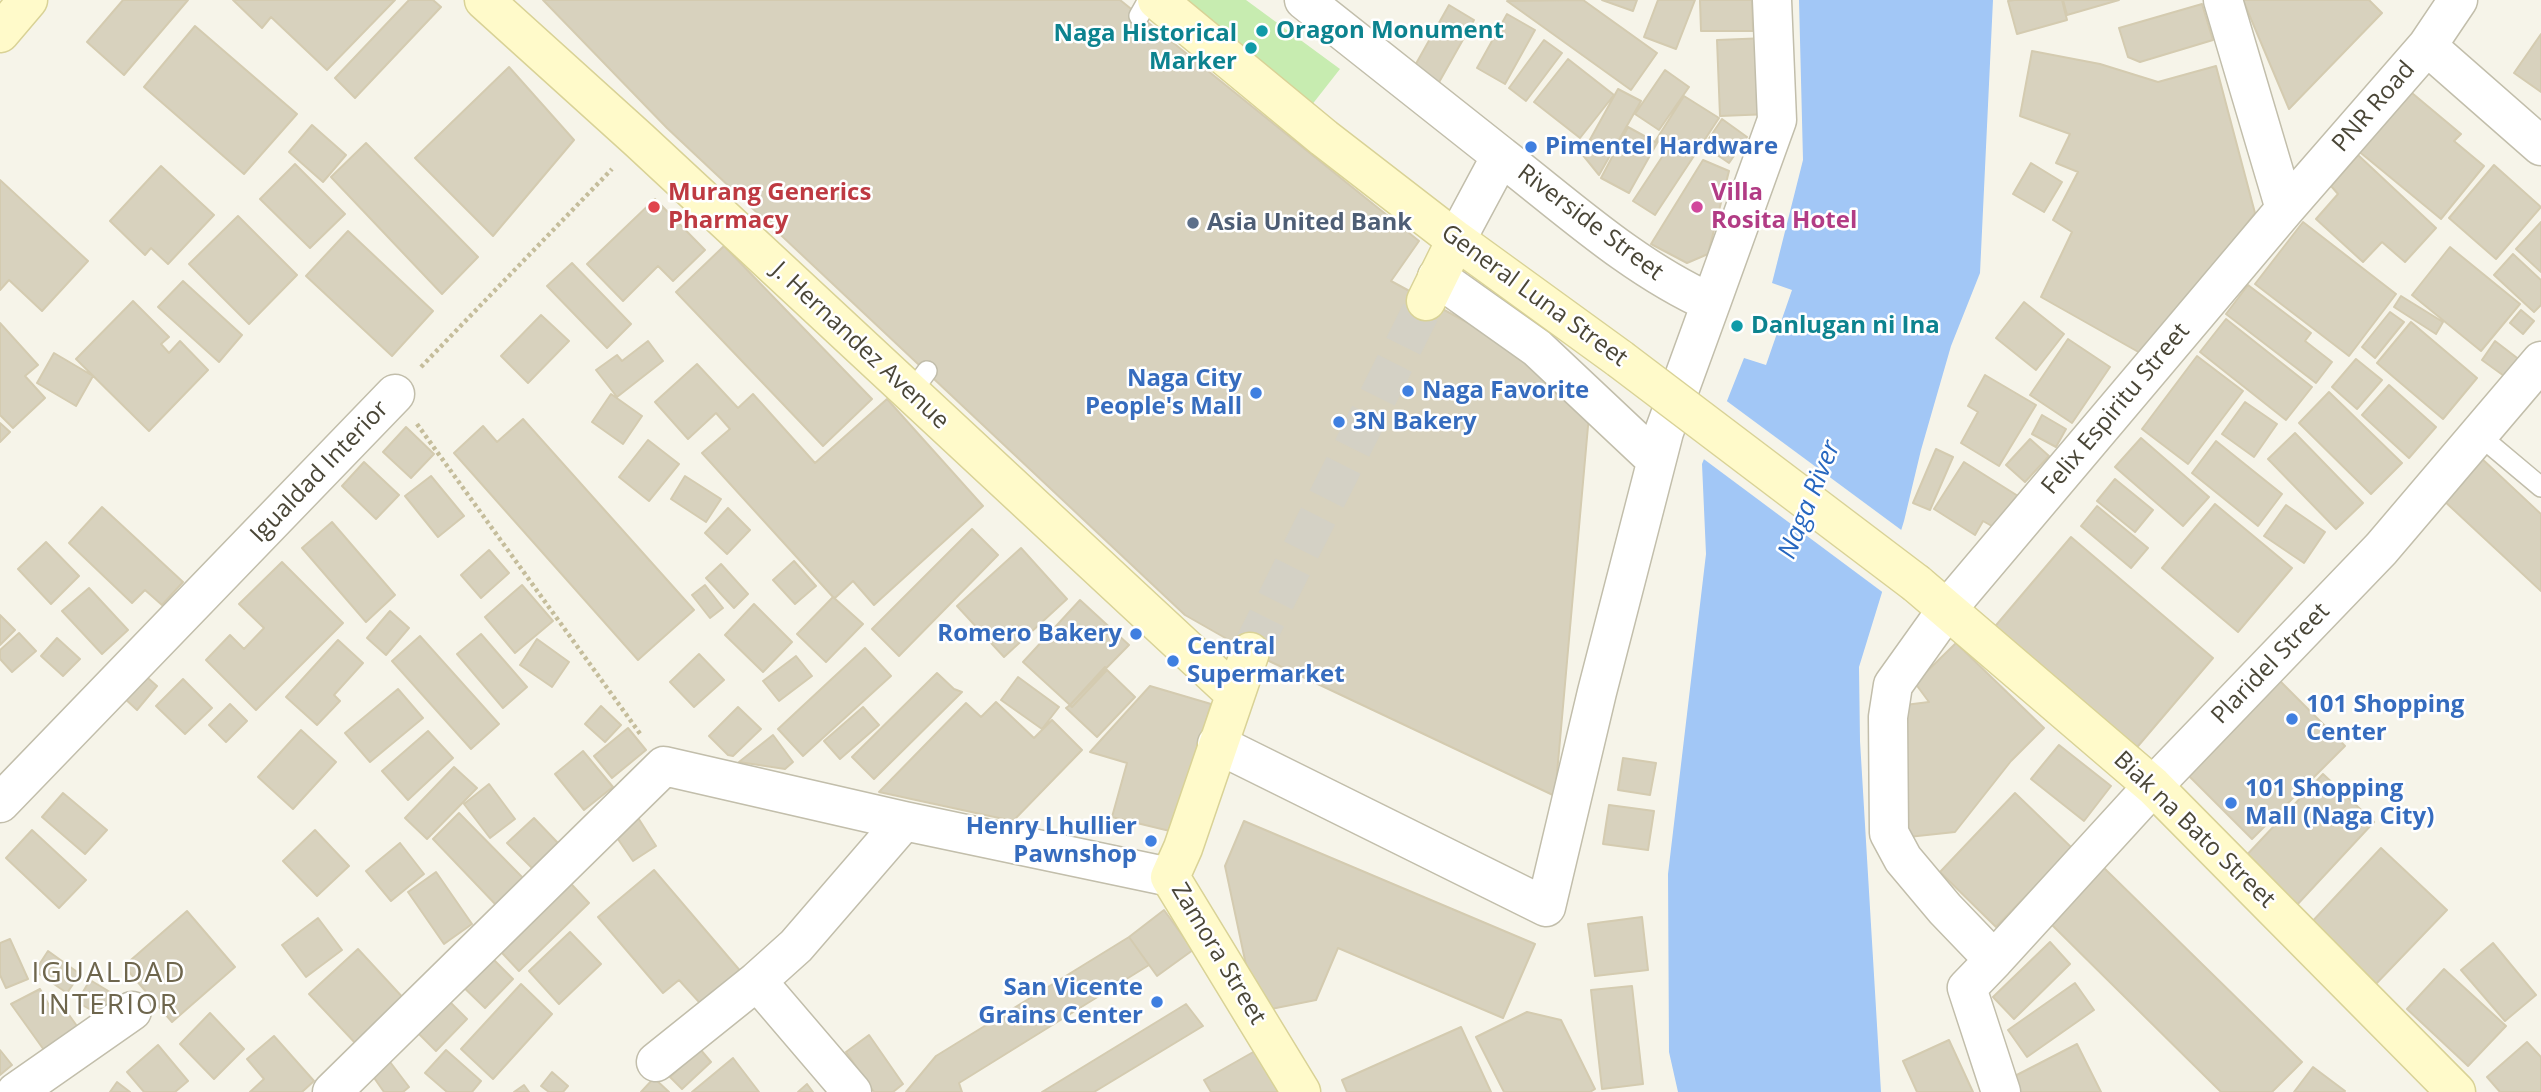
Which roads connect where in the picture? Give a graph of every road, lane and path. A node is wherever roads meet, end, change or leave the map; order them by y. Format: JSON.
{"nodes":[{"id":1,"x":28,"y":0,"type":"edge"},
{"id":2,"x":484,"y":0,"type":"edge"},
{"id":3,"x":1304,"y":0,"type":"edge"},
{"id":4,"x":1772,"y":0,"type":"edge"},
{"id":5,"x":2223,"y":0,"type":"edge"},
{"id":6,"x":2458,"y":0,"type":"edge"},
{"id":7,"x":1148,"y":5,"type":"edge"},
{"id":8,"x":0,"y":33,"type":"edge"},
{"id":9,"x":2427,"y":46,"type":"junction"},
{"id":10,"x":639,"y":140,"type":"junction"},
{"id":11,"x":2541,"y":146,"type":"edge"},
{"id":12,"x":1501,"y":156,"type":"junction"},
{"id":13,"x":2285,"y":209,"type":"junction"},
{"id":14,"x":1457,"y":240,"type":"junction"},
{"id":15,"x":1432,"y":289,"type":"joint"},
{"id":16,"x":1711,"y":303,"type":"junction"},
{"id":17,"x":2541,"y":361,"type":"edge"},
{"id":18,"x":395,"y":394,"type":"junction"},
{"id":19,"x":2479,"y":435,"type":"junction"},
{"id":20,"x":1656,"y":460,"type":"junction"},
{"id":21,"x":2541,"y":487,"type":"edge"},
{"id":22,"x":1917,"y":584,"type":"joint"},
{"id":23,"x":1948,"y":608,"type":"junction"},
{"id":24,"x":1250,"y":652,"type":"tunnel mouth"},
{"id":25,"x":1234,"y":693,"type":"junction"},
{"id":26,"x":1217,"y":744,"type":"junction"},
{"id":27,"x":664,"y":766,"type":"junction"},
{"id":28,"x":2153,"y":786,"type":"junction"},
{"id":29,"x":0,"y":803,"type":"edge"},
{"id":30,"x":904,"y":821,"type":"junction"},
{"id":31,"x":1170,"y":877,"type":"junction"},
{"id":32,"x":1994,"y":960,"type":"junction"},
{"id":33,"x":757,"y":981,"type":"junction"},
{"id":34,"x":132,"y":1011,"type":"dead end"},
{"id":35,"x":656,"y":1062,"type":"dead end"},
{"id":36,"x":16,"y":1092,"type":"edge"},
{"id":37,"x":332,"y":1092,"type":"edge"},
{"id":38,"x":852,"y":1092,"type":"edge"},
{"id":39,"x":1301,"y":1092,"type":"edge"},
{"id":40,"x":2001,"y":1092,"type":"edge"},
{"id":41,"x":2456,"y":1092,"type":"edge"}],
"edges":[{"from":1,"to":8,"type":"main road"},
{"from":2,"to":10,"type":"main road","name":"J. Hernandez Avenue"},
{"from":3,"to":12,"type":"street"},
{"from":4,"to":16,"type":"street"},
{"from":5,"to":13,"type":"street"},
{"from":6,"to":9,"type":"street","name":"PNR Road"},
{"from":7,"to":14,"type":"main road","name":"General Luna Street"},
{"from":9,"to":11,"type":"street"},
{"from":9,"to":13,"type":"street","name":"PNR Road"},
{"from":10,"to":18,"type":"path","name":"Igualdad Interior"},
{"from":10,"to":25,"type":"main road","name":"J. Hernandez Avenue"},
{"from":12,"to":14,"type":"street","name":"Riverside Street"},
{"from":12,"to":16,"type":"street","name":"Riverside Street"},
{"from":13,"to":23,"type":"street","name":"Felix Espiritu Street"},
{"from":14,"to":15,"type":"main road"},
{"from":14,"to":22,"type":"main road","name":"General Luna Street","bridge":true},
{"from":15,"to":20,"type":"street"},
{"from":16,"to":20,"type":"street"},
{"from":17,"to":19,"type":"street","name":"Plaridel Street"},
{"from":18,"to":27,"type":"path"},
{"from":18,"to":29,"type":"street","name":"Igualdad Interior"},
{"from":19,"to":21,"type":"lane"},
{"from":19,"to":28,"type":"street","name":"Plaridel Street"},
{"from":20,"to":26,"type":"street"},
{"from":22,"to":23,"type":"main road","name":"Biak na Bato Street"},
{"from":23,"to":28,"type":"main road","name":"Biak na Bato Street"},
{"from":23,"to":32,"type":"street","name":"Felix Espiritu Street"},
{"from":24,"to":25,"type":"main road","name":"Zamora Street"},
{"from":25,"to":26,"type":"main road","name":"Zamora Street"},
{"from":26,"to":31,"type":"main road","name":"Zamora Street"},
{"from":27,"to":30,"type":"street"},
{"from":27,"to":37,"type":"street"},
{"from":28,"to":32,"type":"street","name":"Plaridel Street"},
{"from":28,"to":41,"type":"main road","name":"Biak na Bato Street"},
{"from":30,"to":31,"type":"street"},
{"from":30,"to":33,"type":"street"},
{"from":31,"to":39,"type":"main road","name":"Zamora Street"},
{"from":32,"to":40,"type":"street","name":"Plaridel Street"},
{"from":33,"to":35,"type":"street"},
{"from":33,"to":38,"type":"street"},
{"from":34,"to":36,"type":"street"}]}
